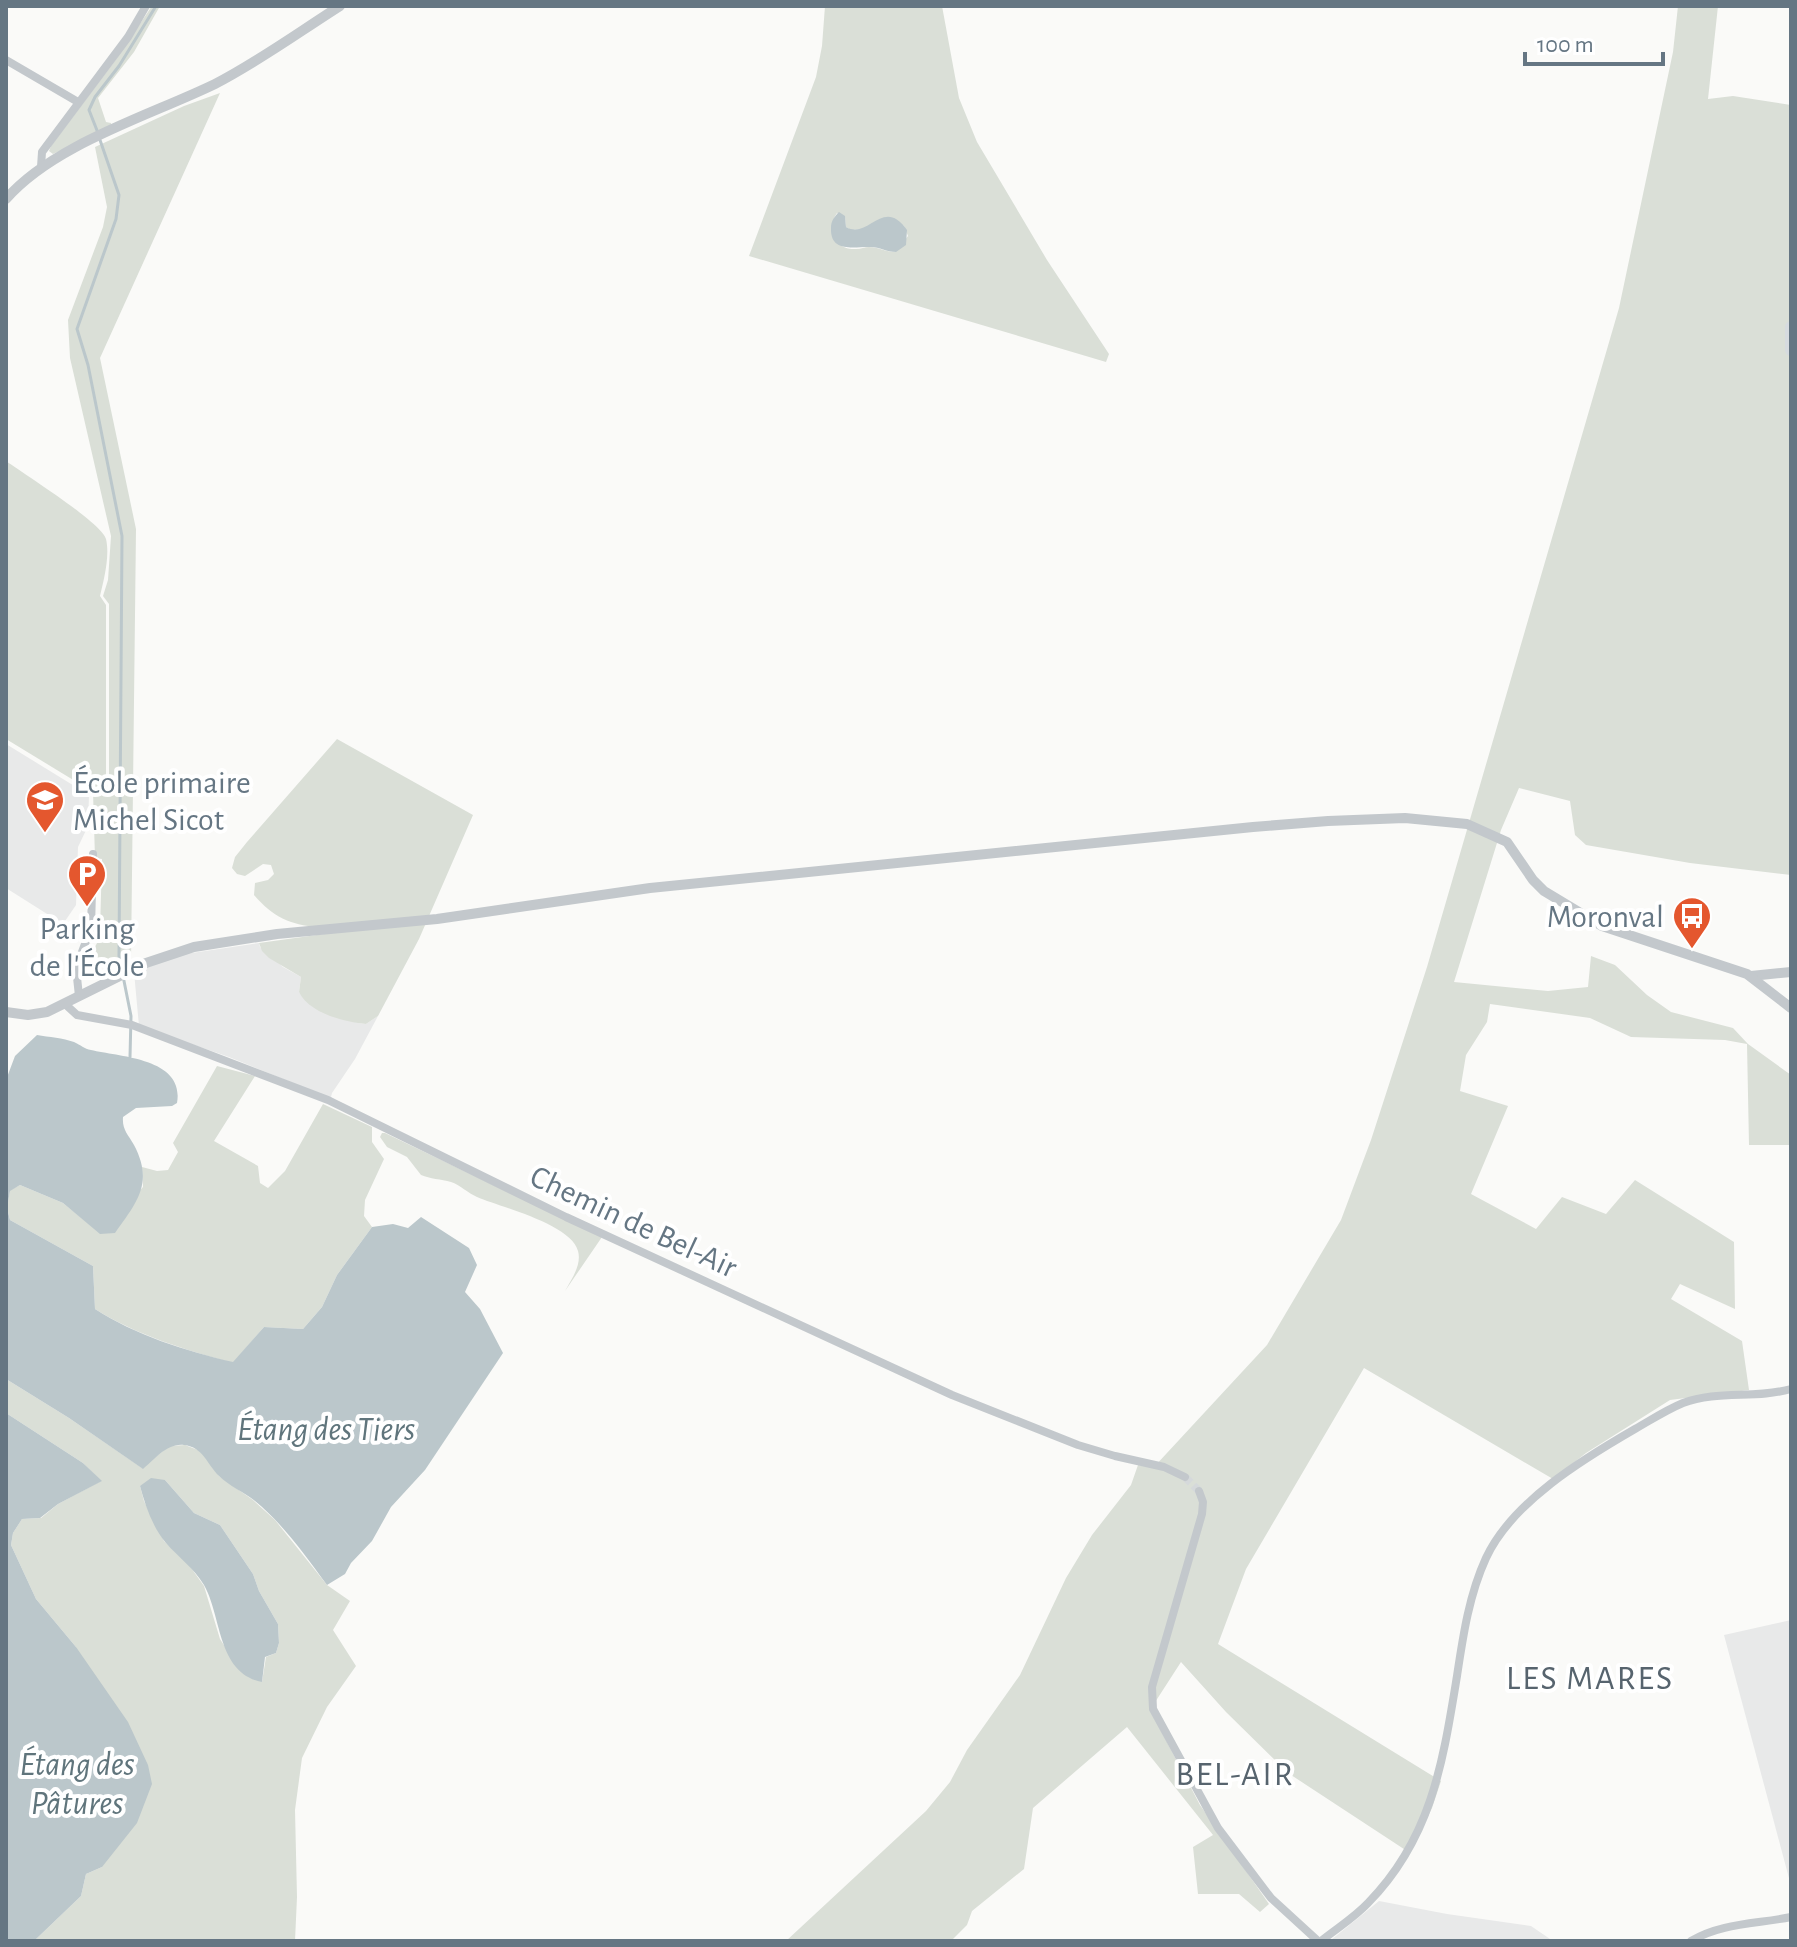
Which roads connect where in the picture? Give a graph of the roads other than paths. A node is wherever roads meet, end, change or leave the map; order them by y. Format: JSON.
{"nodes":[{"id":1,"x":146,"y":6,"type":"edge"},
{"id":2,"x":340,"y":6,"type":"edge"},
{"id":3,"x":6,"y":60,"type":"edge"},
{"id":4,"x":78,"y":102,"type":"junction"},
{"id":5,"x":41,"y":167,"type":"junction"},
{"id":6,"x":6,"y":199,"type":"edge"},
{"id":7,"x":1791,"y":327,"type":"edge"},
{"id":8,"x":1791,"y":350,"type":"edge"},
{"id":9,"x":93,"y":854,"type":"dead end"},
{"id":10,"x":1791,"y":972,"type":"edge"},
{"id":11,"x":1751,"y":976,"type":"junction"},
{"id":12,"x":79,"y":996,"type":"junction"},
{"id":13,"x":65,"y":1004,"type":"junction"},
{"id":14,"x":1791,"y":1008,"type":"edge"},
{"id":15,"x":6,"y":1009,"type":"edge"},
{"id":16,"x":1791,"y":1389,"type":"edge"},
{"id":17,"x":1185,"y":1477,"type":"tunnel mouth"},
{"id":18,"x":1199,"y":1491,"type":"dead end"},
{"id":19,"x":1791,"y":1917,"type":"edge"},
{"id":20,"x":1320,"y":1941,"type":"edge"},
{"id":21,"x":1691,"y":1941,"type":"edge"}],
"edges":[{"from":1,"to":4,"type":"street"},
{"from":2,"to":5,"type":"street"},
{"from":3,"to":4,"type":"street"},
{"from":4,"to":5,"type":"street"},
{"from":5,"to":6,"type":"street"},
{"from":7,"to":8,"type":"main road"},
{"from":9,"to":12,"type":"street"},
{"from":10,"to":11,"type":"street"},
{"from":11,"to":12,"type":"street"},
{"from":11,"to":14,"type":"street"},
{"from":12,"to":13,"type":"street"},
{"from":13,"to":15,"type":"street"},
{"from":13,"to":17,"type":"street","name":"Chemin de Bel-Air"},
{"from":16,"to":20,"type":"street"},
{"from":18,"to":20,"type":"street"},
{"from":19,"to":21,"type":"street"}]}
